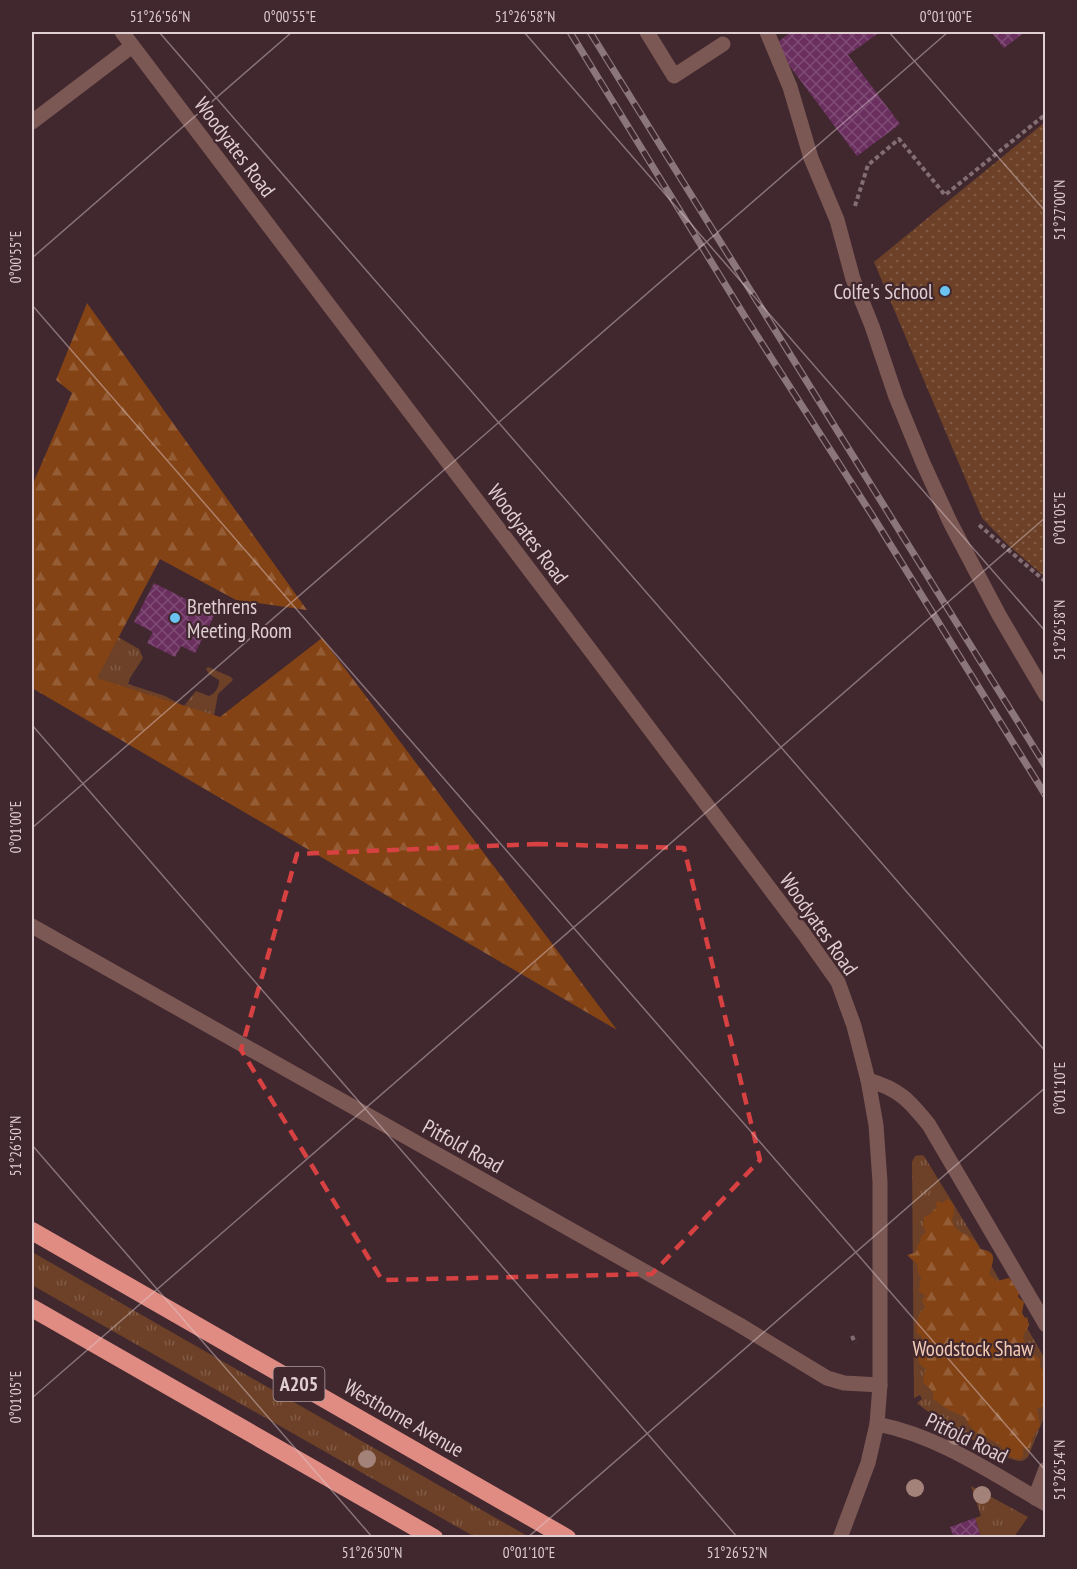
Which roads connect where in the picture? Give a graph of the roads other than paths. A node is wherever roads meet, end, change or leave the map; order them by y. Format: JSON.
{"nodes":[{"id":1,"x":122,"y":32,"type":"edge"},
{"id":2,"x":647,"y":32,"type":"edge"},
{"id":3,"x":766,"y":32,"type":"edge"},
{"id":4,"x":723,"y":44,"type":"dead end"},
{"id":5,"x":132,"y":46,"type":"junction"},
{"id":6,"x":32,"y":122,"type":"edge"},
{"id":7,"x":1046,"y":695,"type":"edge"},
{"id":8,"x":32,"y":926,"type":"edge"},
{"id":9,"x":868,"y":1080,"type":"junction"},
{"id":10,"x":32,"y":1231,"type":"edge"},
{"id":11,"x":32,"y":1308,"type":"edge"},
{"id":12,"x":1046,"y":1325,"type":"edge"},
{"id":13,"x":880,"y":1385,"type":"junction"},
{"id":14,"x":877,"y":1424,"type":"junction"},
{"id":15,"x":1046,"y":1469,"type":"edge"},
{"id":16,"x":1040,"y":1501,"type":"edge"},
{"id":17,"x":434,"y":1538,"type":"edge"},
{"id":18,"x":567,"y":1538,"type":"edge"},
{"id":19,"x":840,"y":1538,"type":"edge"}],
"edges":[{"from":1,"to":5,"type":"street","name":"Woodyates Road"},
{"from":2,"to":4,"type":"street"},
{"from":3,"to":7,"type":"street"},
{"from":5,"to":6,"type":"street"},
{"from":5,"to":9,"type":"street","name":"Woodyates Road"},
{"from":8,"to":13,"type":"street","name":"Pitfold Road"},
{"from":9,"to":12,"type":"street"},
{"from":9,"to":13,"type":"street","name":"Woodyates Road"},
{"from":10,"to":18,"type":"highway","name":"Westhorne Avenue","number":"A205"},
{"from":11,"to":17,"type":"highway"},
{"from":13,"to":14,"type":"street","name":"Woodyates Road"},
{"from":14,"to":16,"type":"street","name":"Pitfold Road"},
{"from":14,"to":19,"type":"street","name":"Woodyates Road"},
{"from":15,"to":16,"type":"street"}]}
